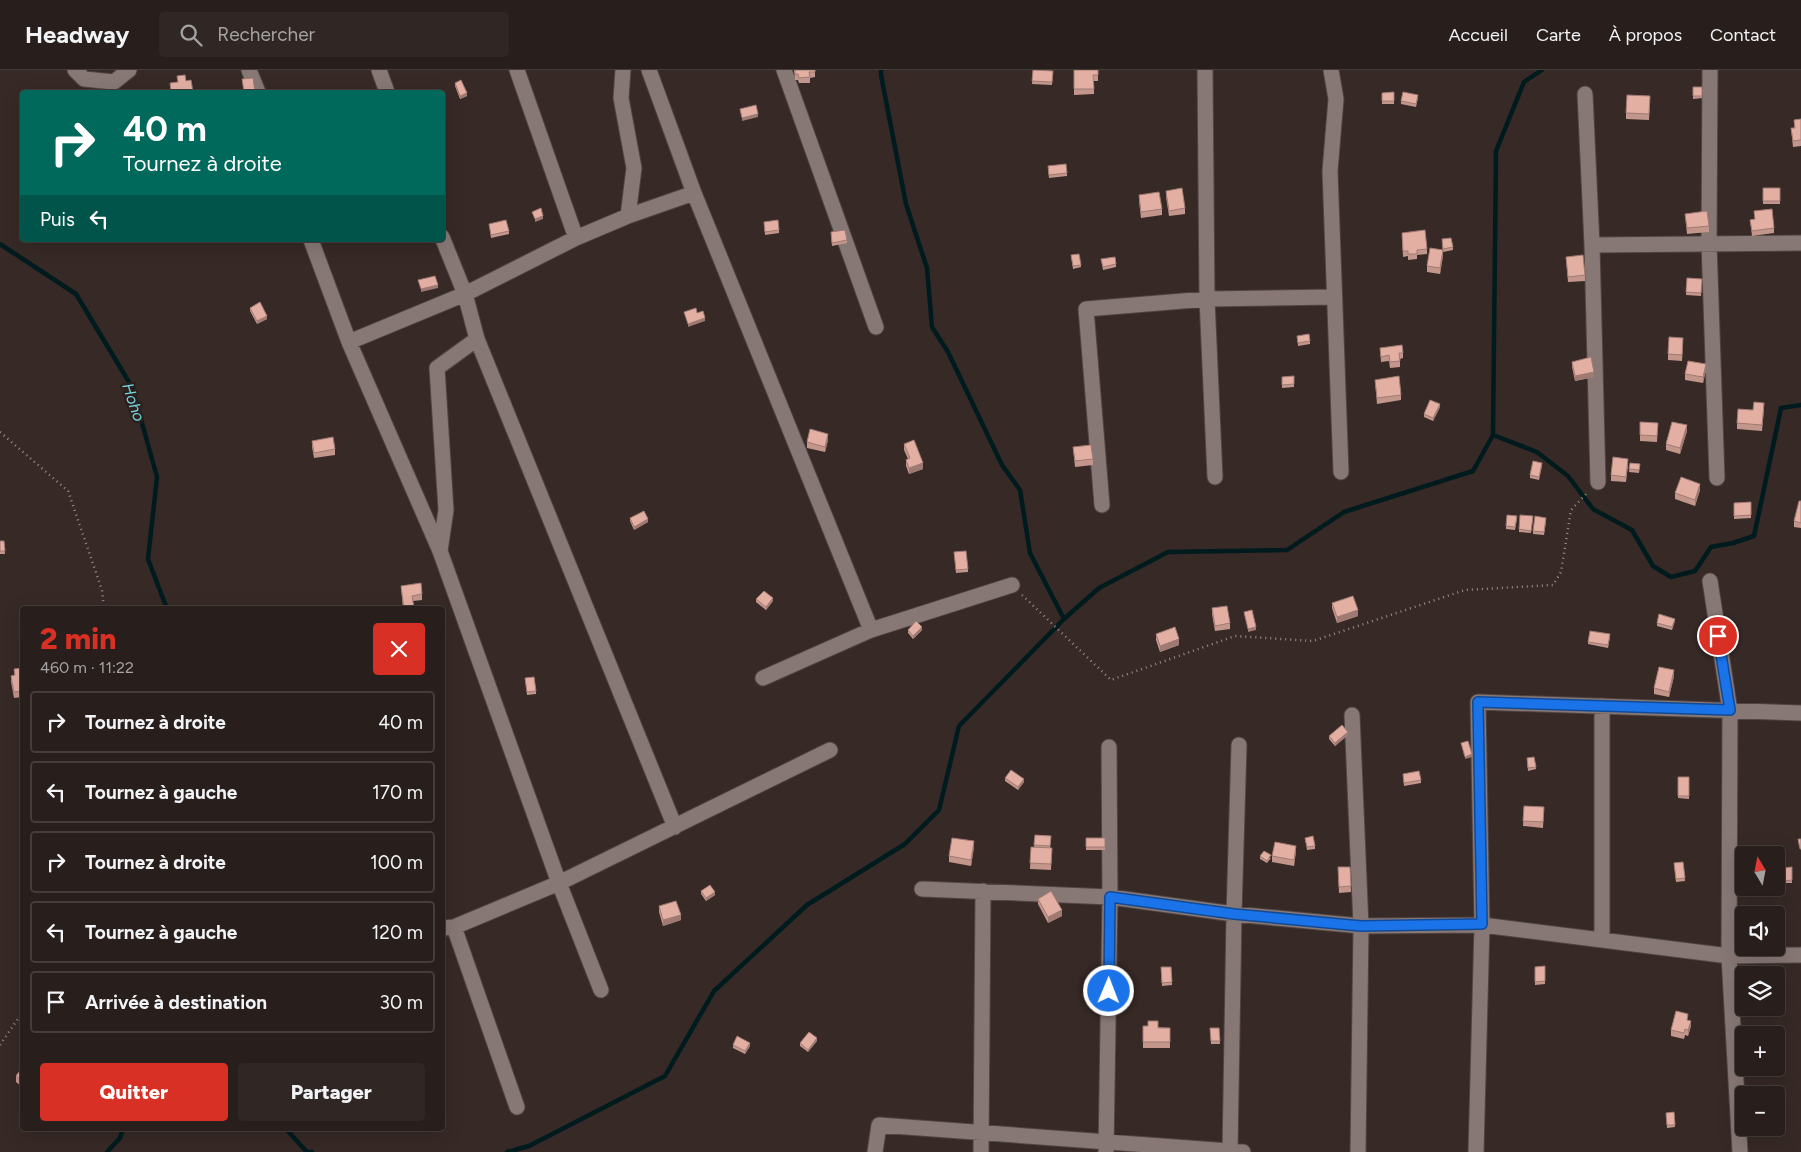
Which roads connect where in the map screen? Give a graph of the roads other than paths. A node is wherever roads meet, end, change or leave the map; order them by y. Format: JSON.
{"nodes":[{"id":1,"x":75,"y":70,"type":"edge"},
{"id":2,"x":129,"y":70,"type":"edge"},
{"id":3,"x":250,"y":70,"type":"edge"},
{"id":4,"x":379,"y":70,"type":"edge"},
{"id":5,"x":517,"y":70,"type":"edge"},
{"id":6,"x":623,"y":70,"type":"edge"},
{"id":7,"x":649,"y":70,"type":"edge"},
{"id":8,"x":784,"y":70,"type":"edge"},
{"id":9,"x":1205,"y":70,"type":"edge"},
{"id":10,"x":1331,"y":70,"type":"edge"},
{"id":11,"x":1710,"y":70,"type":"edge"},
{"id":12,"x":257,"y":90,"type":"edge"},
{"id":13,"x":386,"y":90,"type":"edge"},
{"id":14,"x":1586,"y":94,"type":"dead end"},
{"id":15,"x":694,"y":193,"type":"junction"},
{"id":16,"x":628,"y":216,"type":"junction"},
{"id":17,"x":576,"y":238,"type":"junction"},
{"id":18,"x":313,"y":242,"type":"edge"},
{"id":19,"x":444,"y":242,"type":"edge"},
{"id":20,"x":1801,"y":242,"type":"edge"},
{"id":21,"x":1709,"y":243,"type":"junction"},
{"id":22,"x":1592,"y":245,"type":"junction"},
{"id":23,"x":464,"y":294,"type":"junction"},
{"id":24,"x":1334,"y":297,"type":"junction"},
{"id":25,"x":1207,"y":298,"type":"junction"},
{"id":26,"x":876,"y":327,"type":"dead end"},
{"id":27,"x":477,"y":339,"type":"junction"},
{"id":28,"x":349,"y":342,"type":"junction"},
{"id":29,"x":1341,"y":472,"type":"dead end"},
{"id":30,"x":1215,"y":477,"type":"dead end"},
{"id":31,"x":1717,"y":478,"type":"dead end"},
{"id":32,"x":1598,"y":482,"type":"road end"},
{"id":33,"x":1102,"y":505,"type":"dead end"},
{"id":34,"x":440,"y":551,"type":"junction"},
{"id":35,"x":1710,"y":581,"type":"dead end"},
{"id":36,"x":1012,"y":585,"type":"road end"},
{"id":37,"x":872,"y":630,"type":"junction"},
{"id":38,"x":763,"y":678,"type":"dead end"},
{"id":39,"x":1602,"y":706,"type":"junction"},
{"id":40,"x":1730,"y":710,"type":"junction"},
{"id":41,"x":1801,"y":713,"type":"edge"},
{"id":42,"x":1352,"y":715,"type":"dead end"},
{"id":43,"x":1240,"y":745,"type":"dead end"},
{"id":44,"x":1109,"y":747,"type":"dead end"},
{"id":45,"x":830,"y":750,"type":"dead end"},
{"id":46,"x":676,"y":827,"type":"junction"},
{"id":47,"x":560,"y":883,"type":"junction"},
{"id":48,"x":922,"y":889,"type":"dead end"},
{"id":49,"x":983,"y":891,"type":"junction"},
{"id":50,"x":1110,"y":897,"type":"junction"},
{"id":51,"x":1234,"y":914,"type":"junction"},
{"id":52,"x":1482,"y":924,"type":"junction"},
{"id":53,"x":1361,"y":926,"type":"junction"},
{"id":54,"x":448,"y":928,"type":"edge"},
{"id":55,"x":1602,"y":940,"type":"junction"},
{"id":56,"x":1801,"y":955,"type":"edge"},
{"id":57,"x":1729,"y":956,"type":"junction"},
{"id":58,"x":601,"y":990,"type":"dead end"},
{"id":59,"x":517,"y":1107,"type":"dead end"},
{"id":60,"x":982,"y":1132,"type":"junction"},
{"id":61,"x":1106,"y":1147,"type":"edge"},
{"id":62,"x":875,"y":1152,"type":"edge"},
{"id":63,"x":981,"y":1152,"type":"edge"},
{"id":64,"x":1234,"y":1152,"type":"edge"},
{"id":65,"x":1358,"y":1152,"type":"edge"},
{"id":66,"x":1476,"y":1152,"type":"edge"},
{"id":67,"x":1740,"y":1152,"type":"edge"}],
"edges":[{"from":1,"to":2,"type":"street"},
{"from":3,"to":12,"type":"street"},
{"from":4,"to":13,"type":"street"},
{"from":5,"to":17,"type":"street"},
{"from":6,"to":16,"type":"street"},
{"from":7,"to":15,"type":"street"},
{"from":8,"to":26,"type":"street"},
{"from":9,"to":25,"type":"street"},
{"from":10,"to":24,"type":"street"},
{"from":11,"to":21,"type":"street"},
{"from":14,"to":22,"type":"street"},
{"from":15,"to":16,"type":"street"},
{"from":15,"to":37,"type":"street"},
{"from":16,"to":17,"type":"street"},
{"from":17,"to":23,"type":"street"},
{"from":18,"to":28,"type":"street"},
{"from":19,"to":23,"type":"street"},
{"from":20,"to":21,"type":"street"},
{"from":21,"to":22,"type":"street"},
{"from":21,"to":31,"type":"street"},
{"from":22,"to":32,"type":"street"},
{"from":23,"to":27,"type":"street"},
{"from":23,"to":28,"type":"street"},
{"from":24,"to":25,"type":"street"},
{"from":24,"to":29,"type":"street"},
{"from":25,"to":30,"type":"street"},
{"from":25,"to":33,"type":"street"},
{"from":27,"to":34,"type":"street"},
{"from":27,"to":46,"type":"street"},
{"from":28,"to":34,"type":"street"},
{"from":34,"to":47,"type":"street"},
{"from":35,"to":40,"type":"street"},
{"from":36,"to":37,"type":"street"},
{"from":37,"to":38,"type":"street"},
{"from":39,"to":40,"type":"street"},
{"from":39,"to":52,"type":"street"},
{"from":39,"to":55,"type":"street"},
{"from":40,"to":41,"type":"street"},
{"from":40,"to":57,"type":"street"},
{"from":42,"to":53,"type":"street"},
{"from":43,"to":51,"type":"street"},
{"from":44,"to":50,"type":"street"},
{"from":45,"to":46,"type":"street"},
{"from":46,"to":47,"type":"street"},
{"from":47,"to":54,"type":"street"},
{"from":47,"to":58,"type":"street"},
{"from":48,"to":49,"type":"street"},
{"from":49,"to":50,"type":"street"},
{"from":49,"to":60,"type":"street"},
{"from":50,"to":51,"type":"street"},
{"from":50,"to":61,"type":"street"},
{"from":51,"to":53,"type":"street"},
{"from":51,"to":64,"type":"street"},
{"from":52,"to":53,"type":"street"},
{"from":52,"to":55,"type":"street"},
{"from":52,"to":66,"type":"street"},
{"from":53,"to":65,"type":"street"},
{"from":54,"to":59,"type":"street"},
{"from":55,"to":57,"type":"street"},
{"from":56,"to":57,"type":"street"},
{"from":57,"to":67,"type":"street"},
{"from":60,"to":61,"type":"street"},
{"from":60,"to":62,"type":"street"},
{"from":60,"to":63,"type":"street"},
{"from":61,"to":64,"type":"street"}]}
